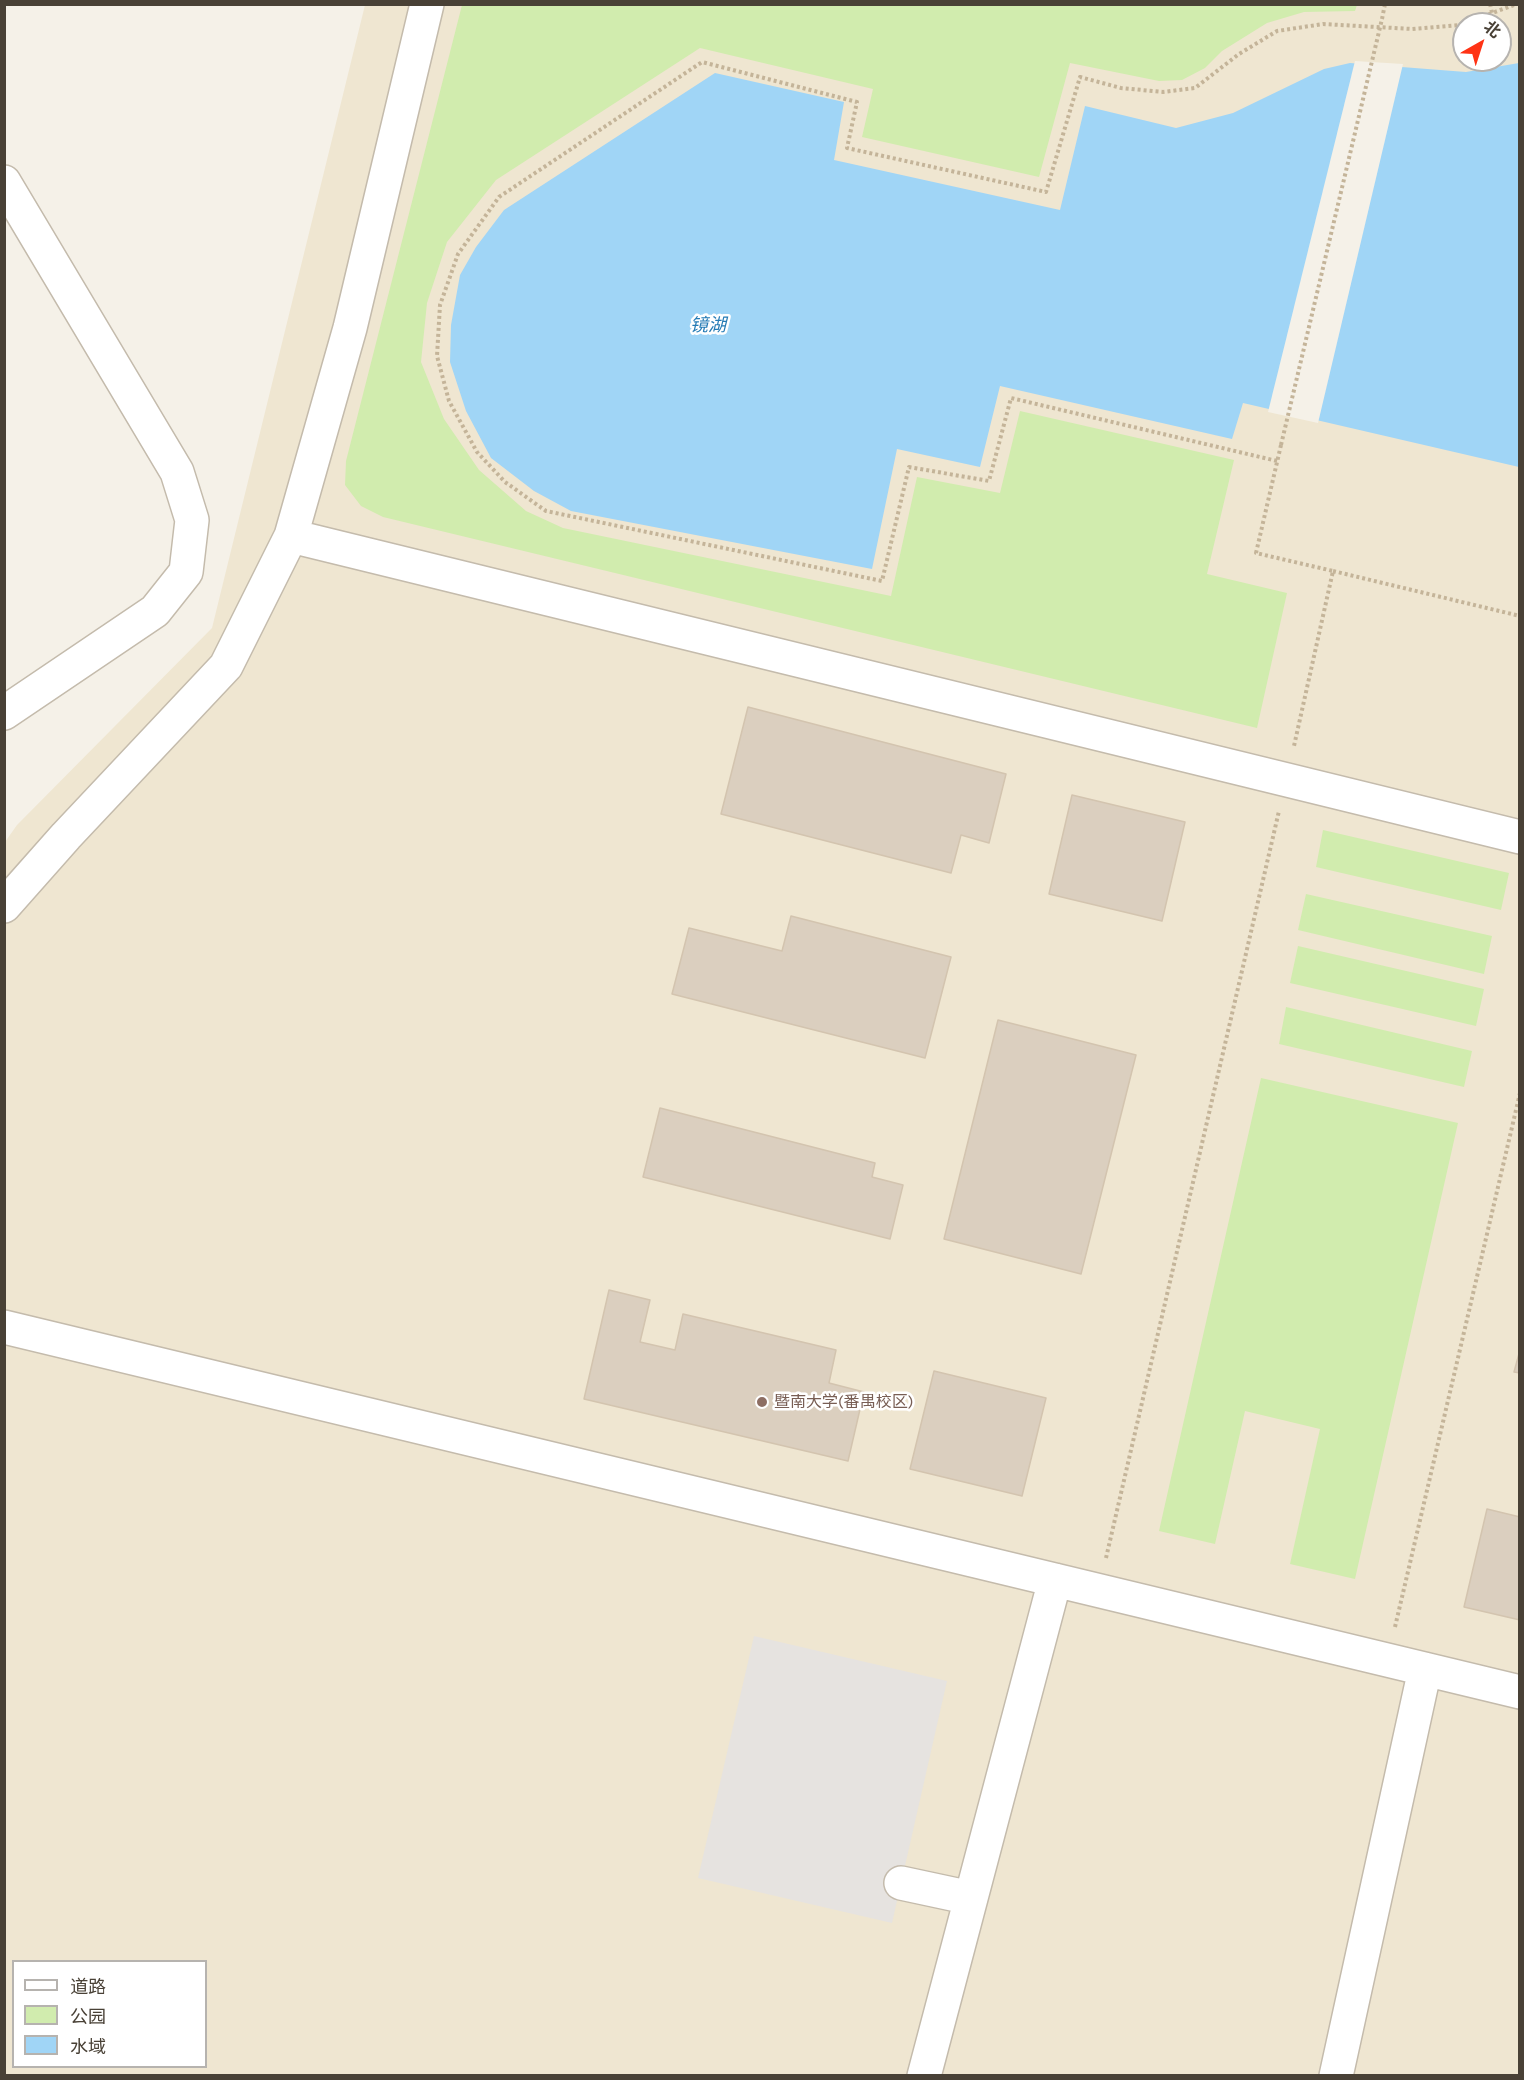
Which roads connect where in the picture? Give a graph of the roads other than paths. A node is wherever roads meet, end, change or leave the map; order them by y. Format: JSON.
{"nodes":[{"id":1,"x":427,"y":4,"type":"edge"},
{"id":2,"x":4,"y":182,"type":"edge"},
{"id":3,"x":291,"y":536,"type":"junction"},
{"id":4,"x":4,"y":713,"type":"edge"},
{"id":5,"x":1520,"y":837,"type":"edge"},
{"id":6,"x":4,"y":906,"type":"edge"},
{"id":7,"x":4,"y":1327,"type":"edge"},
{"id":8,"x":1055,"y":1580,"type":"junction"},
{"id":9,"x":1425,"y":1669,"type":"junction"},
{"id":10,"x":1520,"y":1692,"type":"edge"},
{"id":11,"x":901,"y":1883,"type":"dead end"},
{"id":12,"x":971,"y":1898,"type":"junction"},
{"id":13,"x":924,"y":2076,"type":"edge"},
{"id":14,"x":1336,"y":2076,"type":"edge"}],
"edges":[{"from":1,"to":3,"type":"street"},
{"from":2,"to":4,"type":"street"},
{"from":3,"to":5,"type":"street"},
{"from":3,"to":6,"type":"street"},
{"from":7,"to":8,"type":"street"},
{"from":8,"to":9,"type":"street"},
{"from":8,"to":12,"type":"street"},
{"from":9,"to":10,"type":"street"},
{"from":9,"to":14,"type":"street"},
{"from":11,"to":12,"type":"street"},
{"from":12,"to":13,"type":"street"}]}
